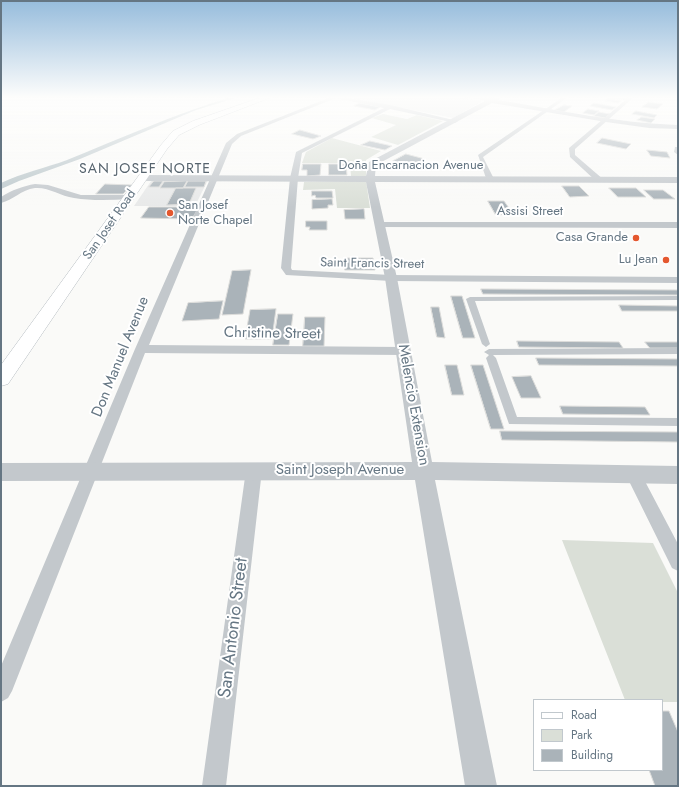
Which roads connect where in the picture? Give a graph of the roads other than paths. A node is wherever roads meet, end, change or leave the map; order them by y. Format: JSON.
{"nodes":[{"id":1,"x":175,"y":134,"type":"edge"},
{"id":2,"x":242,"y":134,"type":"edge"},
{"id":3,"x":336,"y":134,"type":"edge"},
{"id":4,"x":430,"y":134,"type":"edge"},
{"id":5,"x":512,"y":134,"type":"edge"},
{"id":6,"x":589,"y":134,"type":"edge"},
{"id":7,"x":144,"y":178,"type":"junction"},
{"id":8,"x":213,"y":178,"type":"junction"},
{"id":9,"x":294,"y":178,"type":"junction"},
{"id":10,"x":370,"y":179,"type":"junction"},
{"id":11,"x":490,"y":179,"type":"junction"},
{"id":12,"x":600,"y":180,"type":"junction"},
{"id":13,"x":678,"y":180,"type":"edge"},
{"id":14,"x":130,"y":197,"type":"junction"},
{"id":15,"x":1,"y":200,"type":"edge"},
{"id":16,"x":381,"y":225,"type":"junction"},
{"id":17,"x":678,"y":225,"type":"edge"},
{"id":18,"x":391,"y":278,"type":"junction"},
{"id":19,"x":678,"y":280,"type":"edge"},
{"id":20,"x":678,"y":298,"type":"edge"},
{"id":21,"x":140,"y":348,"type":"junction"},
{"id":22,"x":402,"y":351,"type":"junction"},
{"id":23,"x":489,"y":351,"type":"junction"},
{"id":24,"x":678,"y":351,"type":"edge"},
{"id":25,"x":1,"y":378,"type":"edge"},
{"id":26,"x":678,"y":422,"type":"edge"},
{"id":27,"x":254,"y":470,"type":"junction"},
{"id":28,"x":424,"y":470,"type":"junction"},
{"id":29,"x":92,"y":471,"type":"junction"},
{"id":30,"x":1,"y":472,"type":"edge"},
{"id":31,"x":634,"y":475,"type":"junction"},
{"id":32,"x":678,"y":475,"type":"edge"},
{"id":33,"x":678,"y":562,"type":"edge"},
{"id":34,"x":1,"y":690,"type":"edge"},
{"id":35,"x":214,"y":786,"type":"edge"},
{"id":36,"x":481,"y":786,"type":"edge"}],
"edges":[{"from":1,"to":7,"type":"main road","name":"San Josef Road"},
{"from":2,"to":8,"type":"street","name":"Don Manuel Avenue"},
{"from":3,"to":9,"type":"street","name":"Saint Francis Street"},
{"from":4,"to":10,"type":"street"},
{"from":5,"to":11,"type":"street"},
{"from":6,"to":12,"type":"street"},
{"from":7,"to":8,"type":"street","name":"Doña Encarnacion Avenue"},
{"from":7,"to":14,"type":"main road","name":"San Josef Road"},
{"from":8,"to":9,"type":"street","name":"Doña Encarnacion Avenue"},
{"from":8,"to":21,"type":"street","name":"Don Manuel Avenue"},
{"from":9,"to":10,"type":"street","name":"Doña Encarnacion Avenue"},
{"from":9,"to":18,"type":"street","name":"Saint Francis Street"},
{"from":10,"to":11,"type":"street","name":"Doña Encarnacion Avenue"},
{"from":10,"to":16,"type":"street","name":"Melencio Extension"},
{"from":11,"to":12,"type":"street","name":"Doña Encarnacion Avenue"},
{"from":12,"to":13,"type":"street","name":"Doña Encarnacion Avenue"},
{"from":14,"to":15,"type":"street"},
{"from":14,"to":25,"type":"main road","name":"San Josef Road"},
{"from":16,"to":17,"type":"street","name":"Assisi Street"},
{"from":16,"to":18,"type":"street","name":"Melencio Extension"},
{"from":18,"to":19,"type":"street","name":"Saint Francis Street"},
{"from":18,"to":22,"type":"street","name":"Melencio Extension"},
{"from":20,"to":23,"type":"street"},
{"from":21,"to":22,"type":"street","name":"Christine Street"},
{"from":21,"to":29,"type":"street","name":"Don Manuel Avenue"},
{"from":22,"to":28,"type":"street","name":"Melencio Extension"},
{"from":23,"to":24,"type":"street"},
{"from":23,"to":26,"type":"street"},
{"from":27,"to":28,"type":"street","name":"Saint Joseph Avenue"},
{"from":27,"to":29,"type":"street","name":"Saint Joseph Avenue"},
{"from":27,"to":35,"type":"street","name":"San Antonio Street"},
{"from":28,"to":31,"type":"street","name":"Saint Joseph Avenue"},
{"from":28,"to":36,"type":"street","name":"Melencio Extension"},
{"from":29,"to":30,"type":"street","name":"Saint Joseph Avenue"},
{"from":29,"to":34,"type":"street","name":"Don Manuel Avenue"},
{"from":31,"to":32,"type":"street","name":"Saint Joseph Avenue"},
{"from":31,"to":33,"type":"street"}]}
